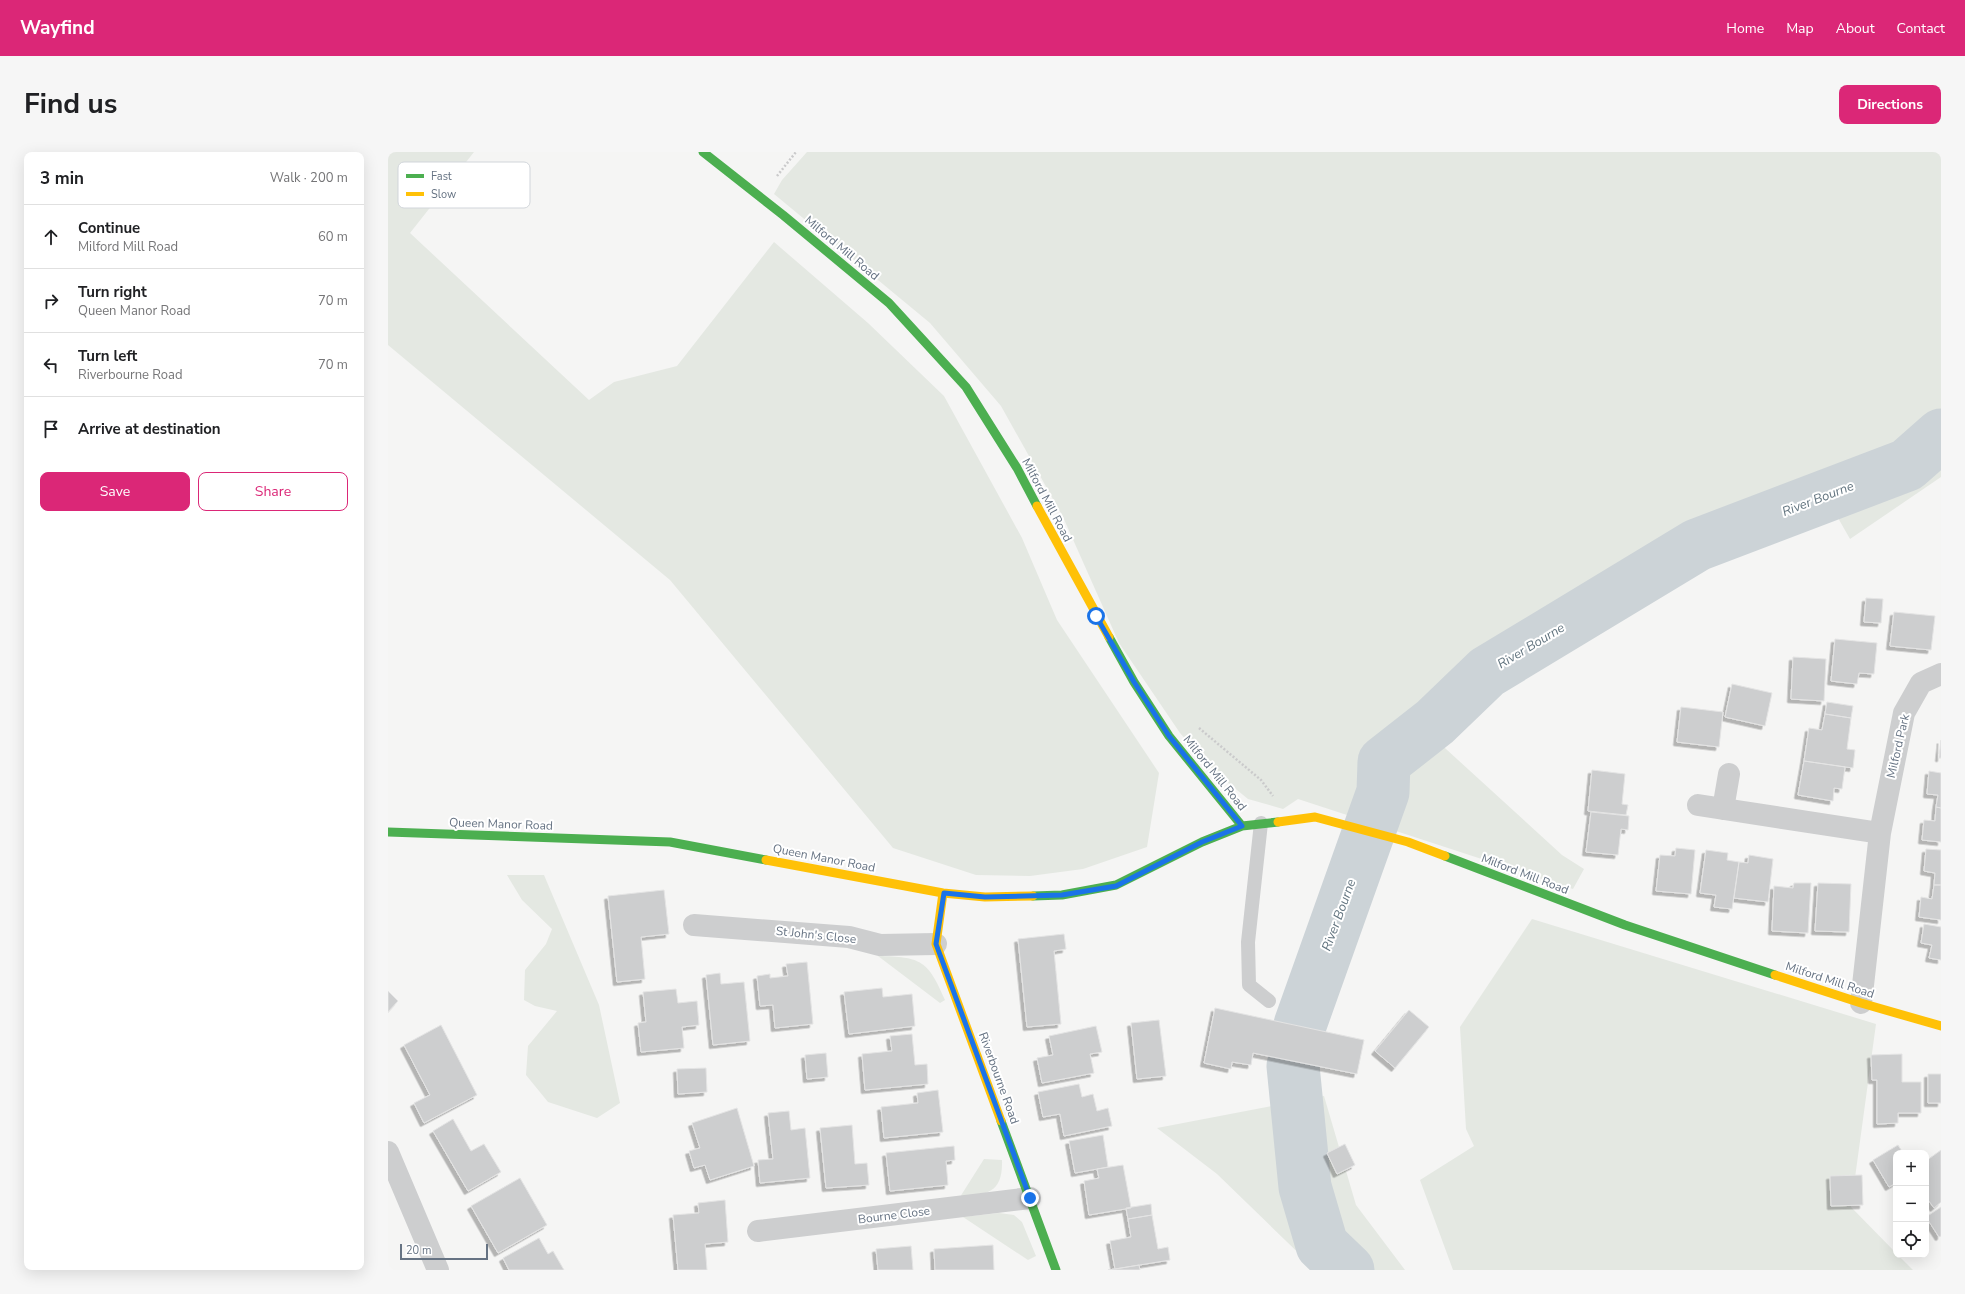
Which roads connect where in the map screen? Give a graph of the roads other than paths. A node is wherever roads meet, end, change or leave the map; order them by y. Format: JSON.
{"nodes":[{"id":1,"x":703,"y":152,"type":"edge"},
{"id":2,"x":1941,"y":674,"type":"edge"},
{"id":3,"x":1728,"y":774,"type":"dead end"},
{"id":4,"x":1698,"y":805,"type":"dead end"},
{"id":5,"x":1723,"y":809,"type":"junction"},
{"id":6,"x":1261,"y":823,"type":"junction"},
{"id":7,"x":1242,"y":826,"type":"junction"},
{"id":8,"x":388,"y":832,"type":"edge"},
{"id":9,"x":1880,"y":833,"type":"junction"},
{"id":10,"x":944,"y":893,"type":"junction"},
{"id":11,"x":694,"y":925,"type":"dead end"},
{"id":12,"x":936,"y":944,"type":"junction"},
{"id":13,"x":1269,"y":1001,"type":"dead end"},
{"id":14,"x":1861,"y":1003,"type":"junction"},
{"id":15,"x":1941,"y":1026,"type":"edge"},
{"id":16,"x":388,"y":1152,"type":"edge"},
{"id":17,"x":1030,"y":1198,"type":"junction"},
{"id":18,"x":758,"y":1231,"type":"dead end"},
{"id":19,"x":438,"y":1270,"type":"edge"},
{"id":20,"x":1056,"y":1270,"type":"edge"}],
"edges":[{"from":1,"to":7,"type":"street","name":"Milford Mill Road"},
{"from":2,"to":9,"type":"street","name":"Milford Park"},
{"from":3,"to":5,"type":"street"},
{"from":4,"to":5,"type":"street"},
{"from":5,"to":9,"type":"street"},
{"from":6,"to":7,"type":"street","name":"Milford Mill Road"},
{"from":6,"to":13,"type":"lane"},
{"from":6,"to":14,"type":"street","name":"Milford Mill Road"},
{"from":7,"to":10,"type":"street","name":"Queen Manor Road"},
{"from":8,"to":10,"type":"street","name":"Queen Manor Road"},
{"from":9,"to":14,"type":"street","name":"Milford Park"},
{"from":10,"to":12,"type":"street","name":"Riverbourne Road"},
{"from":11,"to":12,"type":"street","name":"St John's Close"},
{"from":12,"to":17,"type":"street","name":"Riverbourne Road"},
{"from":14,"to":15,"type":"street","name":"Milford Mill Road"},
{"from":16,"to":19,"type":"street"},
{"from":17,"to":18,"type":"street","name":"Bourne Close"},
{"from":17,"to":20,"type":"street","name":"Riverbourne Road"}]}
